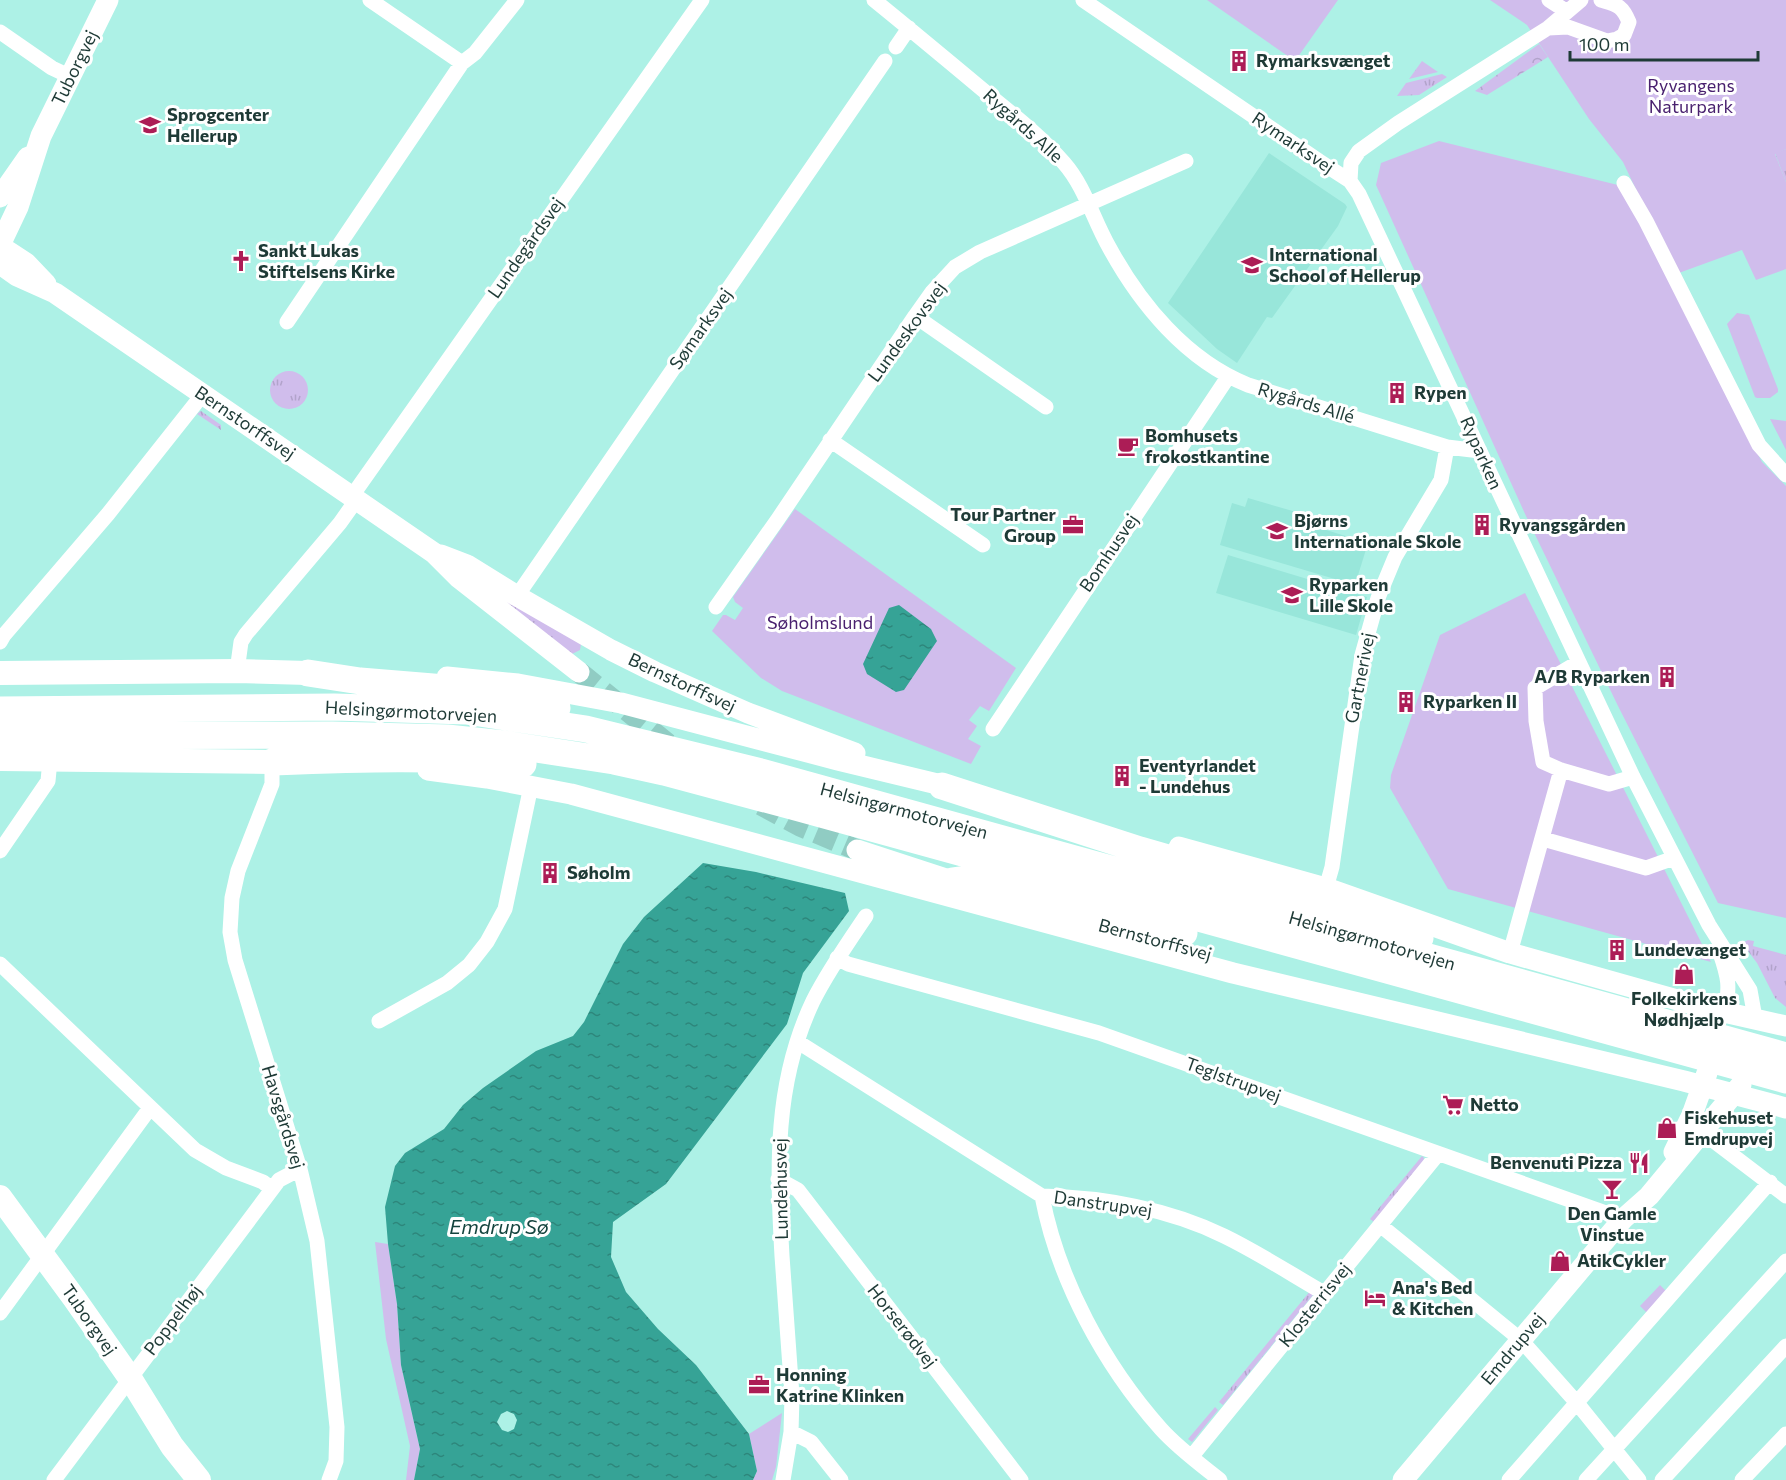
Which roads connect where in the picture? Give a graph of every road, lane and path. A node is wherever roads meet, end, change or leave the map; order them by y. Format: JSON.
{"nodes":[{"id":1,"x":108,"y":0,"type":"edge"},
{"id":2,"x":370,"y":0,"type":"edge"},
{"id":3,"x":517,"y":0,"type":"edge"},
{"id":4,"x":702,"y":0,"type":"edge"},
{"id":5,"x":874,"y":0,"type":"edge"},
{"id":6,"x":1083,"y":0,"type":"edge"},
{"id":7,"x":1549,"y":0,"type":"edge"},
{"id":8,"x":1581,"y":0,"type":"edge"},
{"id":9,"x":1601,"y":0,"type":"edge"},
{"id":10,"x":1566,"y":11,"type":"junction"},
{"id":11,"x":909,"y":28,"type":"junction"},
{"id":12,"x":1548,"y":28,"type":"junction"},
{"id":13,"x":0,"y":32,"type":"edge"},
{"id":14,"x":896,"y":47,"type":"dead end"},
{"id":15,"x":885,"y":61,"type":"dead end"},
{"id":16,"x":462,"y":63,"type":"junction"},
{"id":17,"x":71,"y":77,"type":"junction"},
{"id":18,"x":41,"y":136,"type":"junction"},
{"id":19,"x":1186,"y":161,"type":"dead end"},
{"id":20,"x":1350,"y":181,"type":"junction"},
{"id":21,"x":1624,"y":183,"type":"dead end"},
{"id":22,"x":0,"y":197,"type":"edge"},
{"id":23,"x":1089,"y":204,"type":"junction"},
{"id":24,"x":0,"y":245,"type":"edge"},
{"id":25,"x":0,"y":264,"type":"edge"},
{"id":26,"x":55,"y":293,"type":"junction"},
{"id":27,"x":1154,"y":313,"type":"joint"},
{"id":28,"x":915,"y":316,"type":"junction"},
{"id":29,"x":287,"y":322,"type":"dead end"},
{"id":30,"x":1228,"y":377,"type":"junction"},
{"id":31,"x":203,"y":394,"type":"junction"},
{"id":32,"x":1046,"y":407,"type":"dead end"},
{"id":33,"x":830,"y":440,"type":"junction"},
{"id":34,"x":1447,"y":447,"type":"junction"},
{"id":35,"x":1480,"y":451,"type":"junction"},
{"id":36,"x":1786,"y":475,"type":"edge"},
{"id":37,"x":354,"y":498,"type":"junction"},
{"id":38,"x":984,"y":545,"type":"dead end"},
{"id":39,"x":434,"y":553,"type":"junction"},
{"id":40,"x":517,"y":596,"type":"junction"},
{"id":41,"x":716,"y":607,"type":"dead end"},
{"id":42,"x":0,"y":642,"type":"edge"},
{"id":43,"x":1580,"y":662,"type":"junction"},
{"id":44,"x":237,"y":671,"type":"junction"},
{"id":45,"x":579,"y":672,"type":"tunnel mouth"},
{"id":46,"x":0,"y":673,"type":"edge"},
{"id":47,"x":308,"y":673,"type":"junction"},
{"id":48,"x":0,"y":710,"type":"edge"},
{"id":49,"x":993,"y":729,"type":"dead end"},
{"id":50,"x":0,"y":736,"type":"edge"},
{"id":51,"x":0,"y":759,"type":"edge"},
{"id":52,"x":50,"y":760,"type":"junction"},
{"id":53,"x":272,"y":762,"type":"junction"},
{"id":54,"x":1561,"y":770,"type":"junction"},
{"id":55,"x":1633,"y":777,"type":"junction"},
{"id":56,"x":531,"y":786,"type":"junction"},
{"id":57,"x":942,"y":786,"type":"junction"},
{"id":58,"x":848,"y":796,"type":"junction"},
{"id":59,"x":799,"y":808,"type":"junction"},
{"id":60,"x":1543,"y":839,"type":"junction"},
{"id":61,"x":857,"y":850,"type":"tunnel mouth"},
{"id":62,"x":0,"y":851,"type":"edge"},
{"id":63,"x":1674,"y":858,"type":"junction"},
{"id":64,"x":951,"y":881,"type":"junction"},
{"id":65,"x":1326,"y":888,"type":"junction"},
{"id":66,"x":866,"y":916,"type":"dead end"},
{"id":67,"x":1709,"y":925,"type":"junction"},
{"id":68,"x":1510,"y":953,"type":"junction"},
{"id":69,"x":837,"y":958,"type":"junction"},
{"id":70,"x":0,"y":964,"type":"edge"},
{"id":71,"x":1375,"y":968,"type":"junction"},
{"id":72,"x":1549,"y":991,"type":"junction"},
{"id":73,"x":1725,"y":1018,"type":"junction"},
{"id":74,"x":379,"y":1021,"type":"dead end"},
{"id":75,"x":1755,"y":1024,"type":"junction"},
{"id":76,"x":1456,"y":1026,"type":"junction"},
{"id":77,"x":1786,"y":1026,"type":"edge"},
{"id":78,"x":798,"y":1042,"type":"junction"},
{"id":79,"x":1786,"y":1056,"type":"edge"},
{"id":80,"x":1786,"y":1080,"type":"edge"},
{"id":81,"x":1722,"y":1084,"type":"junction"},
{"id":82,"x":150,"y":1108,"type":"junction"},
{"id":83,"x":1786,"y":1108,"type":"edge"},
{"id":84,"x":1697,"y":1124,"type":"junction"},
{"id":85,"x":1438,"y":1154,"type":"junction"},
{"id":86,"x":300,"y":1169,"type":"junction"},
{"id":87,"x":778,"y":1179,"type":"junction"},
{"id":88,"x":1770,"y":1182,"type":"junction"},
{"id":89,"x":272,"y":1189,"type":"junction"},
{"id":90,"x":1042,"y":1196,"type":"junction"},
{"id":91,"x":1786,"y":1196,"type":"edge"},
{"id":92,"x":0,"y":1197,"type":"edge"},
{"id":93,"x":1623,"y":1219,"type":"junction"},
{"id":94,"x":1380,"y":1225,"type":"junction"},
{"id":95,"x":42,"y":1255,"type":"junction"},
{"id":96,"x":1786,"y":1261,"type":"edge"},
{"id":97,"x":1324,"y":1293,"type":"junction"},
{"id":98,"x":0,"y":1313,"type":"edge"},
{"id":99,"x":1521,"y":1340,"type":"junction"},
{"id":100,"x":1786,"y":1346,"type":"edge"},
{"id":101,"x":130,"y":1378,"type":"junction"},
{"id":102,"x":1577,"y":1404,"type":"junction"},
{"id":103,"x":791,"y":1432,"type":"junction"},
{"id":104,"x":1786,"y":1434,"type":"edge"},
{"id":105,"x":172,"y":1446,"type":"junction"},
{"id":106,"x":1614,"y":1449,"type":"junction"},
{"id":107,"x":1191,"y":1456,"type":"junction"},
{"id":108,"x":54,"y":1480,"type":"edge"},
{"id":109,"x":188,"y":1480,"type":"edge"},
{"id":110,"x":199,"y":1480,"type":"edge"},
{"id":111,"x":329,"y":1480,"type":"edge"},
{"id":112,"x":783,"y":1480,"type":"edge"},
{"id":113,"x":841,"y":1480,"type":"edge"},
{"id":114,"x":1021,"y":1480,"type":"edge"},
{"id":115,"x":1220,"y":1480,"type":"edge"},
{"id":116,"x":1403,"y":1480,"type":"edge"},
{"id":117,"x":1509,"y":1480,"type":"edge"},
{"id":118,"x":1586,"y":1480,"type":"edge"},
{"id":119,"x":1639,"y":1480,"type":"edge"},
{"id":120,"x":1662,"y":1480,"type":"edge"},
{"id":121,"x":1742,"y":1480,"type":"edge"}],
"edges":[{"from":1,"to":17,"type":"street","name":"Tuborgvej"},
{"from":2,"to":16,"type":"street"},
{"from":3,"to":16,"type":"street"},
{"from":4,"to":37,"type":"street","name":"Lundegårdsvej"},
{"from":5,"to":11,"type":"street","name":"Rygårds Alle"},
{"from":6,"to":20,"type":"street","name":"Rymarksvej"},
{"from":7,"to":10,"type":"street"},
{"from":8,"to":10,"type":"street","name":"Rymarksvej"},
{"from":9,"to":12,"type":"street"},
{"from":10,"to":12,"type":"street","name":"Rymarksvej"},
{"from":11,"to":14,"type":"street"},
{"from":11,"to":23,"type":"street","name":"Rygårds Alle"},
{"from":12,"to":20,"type":"street","name":"Rymarksvej"},
{"from":13,"to":17,"type":"street"},
{"from":15,"to":40,"type":"street","name":"Sømarksvej"},
{"from":16,"to":29,"type":"street"},
{"from":17,"to":18,"type":"street","name":"Tuborgvej"},
{"from":18,"to":22,"type":"street","name":"Tuborgvej"},
{"from":18,"to":24,"type":"street","name":"Tuborgvej"},
{"from":19,"to":23,"type":"street","name":"Lundeskovsvej"},
{"from":20,"to":35,"type":"street","name":"Ryparken"},
{"from":21,"to":36,"type":"street"},
{"from":23,"to":27,"type":"street","name":"Rygårds Alle"},
{"from":23,"to":28,"type":"street","name":"Lundeskovsvej"},
{"from":24,"to":26,"type":"street","name":"Bernstorffsvej"},
{"from":25,"to":26,"type":"street","name":"Bernstorffsvej"},
{"from":26,"to":31,"type":"street","name":"Bernstorffsvej"},
{"from":27,"to":30,"type":"street","name":"Rygårds Allé"},
{"from":28,"to":32,"type":"street"},
{"from":28,"to":33,"type":"street","name":"Lundeskovsvej"},
{"from":30,"to":34,"type":"street","name":"Rygårds Allé"},
{"from":30,"to":49,"type":"street","name":"Bomhusvej"},
{"from":31,"to":37,"type":"street","name":"Bernstorffsvej"},
{"from":31,"to":42,"type":"street"},
{"from":33,"to":38,"type":"street"},
{"from":33,"to":41,"type":"street","name":"Lundeskovsvej"},
{"from":34,"to":35,"type":"street","name":"Rygårds Allé"},
{"from":34,"to":65,"type":"street","name":"Gartnerivej"},
{"from":35,"to":43,"type":"street","name":"Ryparken"},
{"from":37,"to":39,"type":"street","name":"Bernstorffsvej"},
{"from":37,"to":44,"type":"street","name":"Lundegårdsvej"},
{"from":39,"to":40,"type":"street","name":"Bernstorffsvej"},
{"from":39,"to":45,"type":"street","name":"Bernstorffsvej"},
{"from":40,"to":57,"type":"street","name":"Bernstorffsvej"},
{"from":43,"to":54,"type":"street"},
{"from":43,"to":55,"type":"street","name":"Ryparken"},
{"from":44,"to":46,"type":"main road"},
{"from":44,"to":47,"type":"main road"},
{"from":47,"to":57,"type":"street"},
{"from":47,"to":58,"type":"highway"},
{"from":48,"to":58,"type":"highway","name":"Helsingørmotorvejen"},
{"from":50,"to":59,"type":"highway","name":"Helsingørmotorvejen"},
{"from":51,"to":52,"type":"main road"},
{"from":52,"to":53,"type":"main road"},
{"from":52,"to":62,"type":"street"},
{"from":53,"to":56,"type":"street"},
{"from":53,"to":59,"type":"highway"},
{"from":53,"to":86,"type":"street","name":"Havsgårdsvej"},
{"from":54,"to":55,"type":"street"},
{"from":54,"to":60,"type":"street"},
{"from":55,"to":63,"type":"street","name":"Ryparken"},
{"from":56,"to":74,"type":"street"},
{"from":56,"to":76,"type":"street"},
{"from":57,"to":65,"type":"street"},
{"from":57,"to":72,"type":"highway"},
{"from":58,"to":72,"type":"highway","name":"Helsingørmotorvejen"},
{"from":59,"to":71,"type":"highway","name":"Helsingørmotorvejen"},
{"from":60,"to":63,"type":"street"},
{"from":60,"to":68,"type":"street"},
{"from":61,"to":64,"type":"street","name":"Bernstorffsvej"},
{"from":63,"to":67,"type":"street","name":"Ryparken"},
{"from":64,"to":71,"type":"highway"},
{"from":64,"to":76,"type":"street","name":"Bernstorffsvej"},
{"from":65,"to":68,"type":"street"},
{"from":66,"to":69,"type":"street","name":"Lundehusvej"},
{"from":67,"to":73,"type":"street","name":"Ryparken"},
{"from":67,"to":75,"type":"street","name":"Ryparken"},
{"from":68,"to":73,"type":"street"},
{"from":69,"to":78,"type":"street","name":"Lundehusvej"},
{"from":69,"to":85,"type":"street","name":"Teglstrupvej"},
{"from":70,"to":82,"type":"street"},
{"from":71,"to":80,"type":"highway","name":"Helsingørmotorvejen"},
{"from":72,"to":79,"type":"highway","name":"Helsingørmotorvejen"},
{"from":73,"to":75,"type":"street"},
{"from":73,"to":81,"type":"street","name":"Emdrupvej"},
{"from":75,"to":77,"type":"street"},
{"from":75,"to":81,"type":"street","name":"Emdrupvej"},
{"from":76,"to":81,"type":"street"},
{"from":78,"to":87,"type":"street","name":"Lundehusvej"},
{"from":78,"to":90,"type":"street","name":"Danstrupvej"},
{"from":81,"to":83,"type":"street"},
{"from":81,"to":84,"type":"street","name":"Emdrupvej"},
{"from":81,"to":84,"type":"street","name":"Emdrupvej"},
{"from":82,"to":89,"type":"street"},
{"from":82,"to":95,"type":"street"},
{"from":84,"to":88,"type":"street"},
{"from":84,"to":93,"type":"street","name":"Emdrupvej"},
{"from":85,"to":93,"type":"street","name":"Teglstrupvej"},
{"from":85,"to":94,"type":"street","name":"Klosterrisvej"},
{"from":86,"to":89,"type":"street","name":"Poppelhøj"},
{"from":86,"to":111,"type":"street","name":"Havsgårdsvej"},
{"from":87,"to":103,"type":"street","name":"Lundehusvej"},
{"from":87,"to":114,"type":"street","name":"Horserødvej"},
{"from":88,"to":91,"type":"street"},
{"from":88,"to":102,"type":"street"},
{"from":89,"to":101,"type":"street","name":"Poppelhøj"},
{"from":90,"to":97,"type":"street","name":"Danstrupvej"},
{"from":90,"to":107,"type":"street"},
{"from":92,"to":95,"type":"main road","name":"Tuborgvej"},
{"from":93,"to":99,"type":"street","name":"Emdrupvej"},
{"from":94,"to":97,"type":"street","name":"Klosterrisvej"},
{"from":94,"to":99,"type":"street"},
{"from":95,"to":98,"type":"street"},
{"from":95,"to":101,"type":"main road","name":"Tuborgvej"},
{"from":96,"to":106,"type":"street"},
{"from":97,"to":107,"type":"street","name":"Klosterrisvej"},
{"from":99,"to":102,"type":"street"},
{"from":99,"to":116,"type":"street","name":"Emdrupvej"},
{"from":100,"to":120,"type":"street"},
{"from":101,"to":105,"type":"main road","name":"Tuborgvej"},
{"from":101,"to":108,"type":"street","name":"Poppelhøj"},
{"from":102,"to":106,"type":"street"},
{"from":102,"to":117,"type":"street"},
{"from":103,"to":112,"type":"street","name":"Lundehusvej"},
{"from":103,"to":113,"type":"street"},
{"from":104,"to":121,"type":"street"},
{"from":105,"to":109,"type":"main road","name":"Tuborgvej"},
{"from":105,"to":110,"type":"main road","name":"Tuborgvej"},
{"from":106,"to":118,"type":"street"},
{"from":106,"to":119,"type":"street"},
{"from":107,"to":115,"type":"street"}]}
